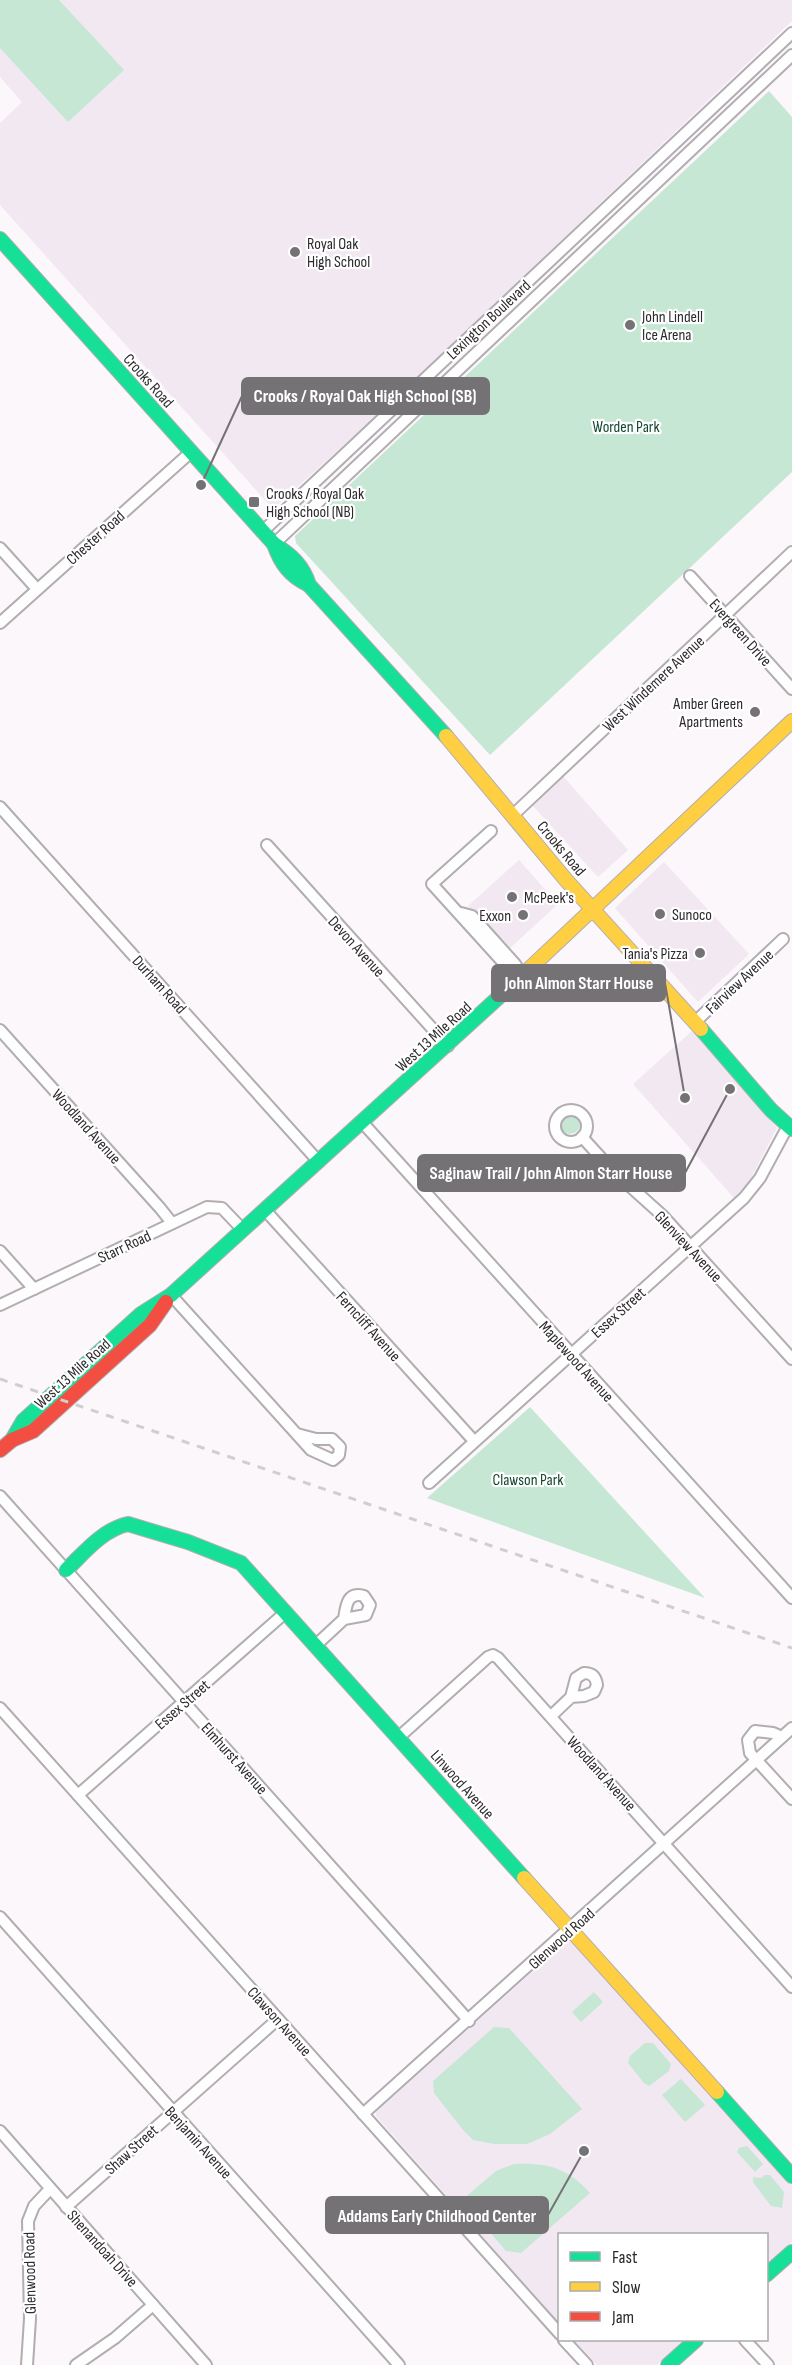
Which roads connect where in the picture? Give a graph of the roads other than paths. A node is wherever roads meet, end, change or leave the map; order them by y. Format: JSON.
{"nodes":[{"id":1,"x":792,"y":33,"type":"edge"},
{"id":2,"x":792,"y":55,"type":"edge"},
{"id":3,"x":718,"y":104,"type":"junction"},
{"id":4,"x":729,"y":115,"type":"junction"},
{"id":5,"x":655,"y":163,"type":"junction"},
{"id":6,"x":666,"y":175,"type":"junction"},
{"id":7,"x":583,"y":230,"type":"junction"},
{"id":8,"x":0,"y":239,"type":"edge"},
{"id":9,"x":594,"y":242,"type":"junction"},
{"id":10,"x":542,"y":268,"type":"junction"},
{"id":11,"x":553,"y":280,"type":"junction"},
{"id":12,"x":434,"y":370,"type":"junction"},
{"id":13,"x":445,"y":382,"type":"junction"},
{"id":14,"x":366,"y":434,"type":"junction"},
{"id":15,"x":372,"y":451,"type":"junction"},
{"id":16,"x":191,"y":452,"type":"junction"},
{"id":17,"x":299,"y":498,"type":"junction"},
{"id":18,"x":311,"y":509,"type":"junction"},
{"id":19,"x":262,"y":532,"type":"junction"},
{"id":20,"x":274,"y":544,"type":"junction"},
{"id":21,"x":0,"y":548,"type":"edge"},
{"id":22,"x":792,"y":552,"type":"edge"},
{"id":23,"x":690,"y":576,"type":"dead end"},
{"id":24,"x":37,"y":589,"type":"junction"},
{"id":25,"x":725,"y":615,"type":"junction"},
{"id":26,"x":0,"y":623,"type":"edge"},
{"id":27,"x":792,"y":689,"type":"edge"},
{"id":28,"x":792,"y":721,"type":"edge"},
{"id":29,"x":0,"y":807,"type":"edge"},
{"id":30,"x":513,"y":815,"type":"junction"},
{"id":31,"x":491,"y":831,"type":"dead end"},
{"id":32,"x":267,"y":845,"type":"dead end"},
{"id":33,"x":592,"y":908,"type":"junction"},
{"id":34,"x":783,"y":939,"type":"dead end"},
{"id":35,"x":522,"y":975,"type":"junction"},
{"id":36,"x":695,"y":1022,"type":"junction"},
{"id":37,"x":0,"y":1030,"type":"edge"},
{"id":38,"x":448,"y":1046,"type":"junction"},
{"id":39,"x":362,"y":1122,"type":"junction"},
{"id":40,"x":790,"y":1127,"type":"edge"},
{"id":41,"x":582,"y":1137,"type":"dead end"},
{"id":42,"x":319,"y":1162,"type":"junction"},
{"id":43,"x":265,"y":1210,"type":"junction"},
{"id":44,"x":172,"y":1223,"type":"junction"},
{"id":45,"x":243,"y":1230,"type":"junction"},
{"id":46,"x":690,"y":1247,"type":"junction"},
{"id":47,"x":0,"y":1251,"type":"edge"},
{"id":48,"x":34,"y":1289,"type":"junction"},
{"id":49,"x":171,"y":1295,"type":"junction"},
{"id":50,"x":0,"y":1305,"type":"edge"},
{"id":51,"x":571,"y":1354,"type":"junction"},
{"id":52,"x":792,"y":1359,"type":"edge"},
{"id":53,"x":297,"y":1434,"type":"dead end"},
{"id":54,"x":474,"y":1441,"type":"junction"},
{"id":55,"x":0,"y":1450,"type":"edge"},
{"id":56,"x":429,"y":1483,"type":"dead end"},
{"id":57,"x":0,"y":1496,"type":"edge"},
{"id":58,"x":66,"y":1570,"type":"junction"},
{"id":59,"x":792,"y":1598,"type":"edge"},
{"id":60,"x":286,"y":1612,"type":"junction"},
{"id":61,"x":344,"y":1619,"type":"dead end"},
{"id":62,"x":316,"y":1645,"type":"junction"},
{"id":63,"x":571,"y":1697,"type":"dead end"},
{"id":64,"x":184,"y":1702,"type":"junction"},
{"id":65,"x":0,"y":1708,"type":"edge"},
{"id":66,"x":550,"y":1716,"type":"junction"},
{"id":67,"x":792,"y":1728,"type":"edge"},
{"id":68,"x":399,"y":1737,"type":"junction"},
{"id":69,"x":782,"y":1737,"type":"junction"},
{"id":70,"x":756,"y":1760,"type":"junction"},
{"id":71,"x":78,"y":1795,"type":"junction"},
{"id":72,"x":792,"y":1799,"type":"edge"},
{"id":73,"x":665,"y":1843,"type":"junction"},
{"id":74,"x":0,"y":1917,"type":"edge"},
{"id":75,"x":571,"y":1928,"type":"junction"},
{"id":76,"x":792,"y":1987,"type":"edge"},
{"id":77,"x":278,"y":2019,"type":"junction"},
{"id":78,"x":469,"y":2021,"type":"junction"},
{"id":79,"x":172,"y":2112,"type":"junction"},
{"id":80,"x":363,"y":2114,"type":"junction"},
{"id":81,"x":0,"y":2131,"type":"edge"},
{"id":82,"x":792,"y":2176,"type":"edge"},
{"id":83,"x":50,"y":2189,"type":"junction"},
{"id":84,"x":66,"y":2207,"type":"junction"},
{"id":85,"x":792,"y":2252,"type":"edge"},
{"id":86,"x":768,"y":2273,"type":"edge"},
{"id":87,"x":153,"y":2305,"type":"junction"},
{"id":88,"x":558,"y":2332,"type":"edge"},
{"id":89,"x":565,"y":2341,"type":"edge"},
{"id":90,"x":695,"y":2341,"type":"edge"},
{"id":91,"x":746,"y":2341,"type":"edge"},
{"id":92,"x":27,"y":2365,"type":"edge"},
{"id":93,"x":76,"y":2365,"type":"edge"},
{"id":94,"x":206,"y":2365,"type":"edge"},
{"id":95,"x":399,"y":2365,"type":"edge"},
{"id":96,"x":587,"y":2365,"type":"edge"},
{"id":97,"x":668,"y":2365,"type":"edge"},
{"id":98,"x":768,"y":2365,"type":"edge"}],
"edges":[{"from":1,"to":3,"type":"street","name":"Lexington Boulevard"},
{"from":2,"to":4,"type":"street","name":"Lexington Boulevard"},
{"from":3,"to":4,"type":"street"},
{"from":3,"to":5,"type":"street","name":"Lexington Boulevard"},
{"from":4,"to":6,"type":"street","name":"Lexington Boulevard"},
{"from":5,"to":6,"type":"street"},
{"from":5,"to":7,"type":"street","name":"Lexington Boulevard"},
{"from":6,"to":9,"type":"street","name":"Lexington Boulevard"},
{"from":7,"to":9,"type":"street"},
{"from":7,"to":10,"type":"street","name":"Lexington Boulevard"},
{"from":8,"to":16,"type":"main road","name":"Crooks Road"},
{"from":9,"to":11,"type":"street","name":"Lexington Boulevard"},
{"from":10,"to":11,"type":"street","name":"Lexington Boulevard"},
{"from":10,"to":12,"type":"street","name":"Lexington Boulevard"},
{"from":11,"to":13,"type":"street","name":"Lexington Boulevard"},
{"from":12,"to":13,"type":"street","name":"Lexington Boulevard"},
{"from":12,"to":14,"type":"street","name":"Lexington Boulevard"},
{"from":13,"to":15,"type":"street","name":"Lexington Boulevard"},
{"from":14,"to":15,"type":"street"},
{"from":14,"to":17,"type":"street","name":"Lexington Boulevard"},
{"from":15,"to":18,"type":"street","name":"Lexington Boulevard"},
{"from":16,"to":19,"type":"main road","name":"Crooks Road"},
{"from":16,"to":24,"type":"street","name":"Chester Road"},
{"from":17,"to":18,"type":"street"},
{"from":17,"to":19,"type":"street","name":"Lexington Boulevard"},
{"from":18,"to":20,"type":"street","name":"Lexington Boulevard"},
{"from":19,"to":20,"type":"main road","name":"Crooks Road"},
{"from":20,"to":30,"type":"main road","name":"Crooks Road"},
{"from":21,"to":24,"type":"street"},
{"from":22,"to":25,"type":"street","name":"West Windemere Avenue"},
{"from":23,"to":25,"type":"street","name":"Evergreen Drive"},
{"from":24,"to":26,"type":"street","name":"Chester Road"},
{"from":25,"to":27,"type":"street","name":"Evergreen Drive"},
{"from":25,"to":30,"type":"street","name":"West Windemere Avenue"},
{"from":28,"to":33,"type":"main road","name":"West 13 Mile Road"},
{"from":29,"to":42,"type":"street","name":"Durham Road"},
{"from":30,"to":33,"type":"main road","name":"Crooks Road"},
{"from":31,"to":35,"type":"street"},
{"from":32,"to":38,"type":"street","name":"Devon Avenue"},
{"from":33,"to":35,"type":"main road","name":"West 13 Mile Road"},
{"from":33,"to":36,"type":"main road","name":"Crooks Road"},
{"from":34,"to":36,"type":"street","name":"Fairview Avenue"},
{"from":35,"to":38,"type":"main road","name":"West 13 Mile Road"},
{"from":36,"to":40,"type":"main road","name":"Crooks Road"},
{"from":37,"to":44,"type":"street","name":"Woodland Avenue"},
{"from":38,"to":39,"type":"main road","name":"West 13 Mile Road"},
{"from":39,"to":42,"type":"main road","name":"West 13 Mile Road"},
{"from":39,"to":51,"type":"street","name":"Maplewood Avenue"},
{"from":40,"to":46,"type":"street","name":"Essex Street"},
{"from":41,"to":46,"type":"street","name":"Glenview Avenue"},
{"from":42,"to":43,"type":"main road","name":"West 13 Mile Road"},
{"from":43,"to":45,"type":"main road","name":"West 13 Mile Road"},
{"from":43,"to":54,"type":"street","name":"Ferncliff Avenue"},
{"from":44,"to":45,"type":"street","name":"Starr Road"},
{"from":44,"to":48,"type":"street","name":"Starr Road"},
{"from":45,"to":49,"type":"main road","name":"West 13 Mile Road"},
{"from":46,"to":51,"type":"street","name":"Essex Street"},
{"from":46,"to":52,"type":"street","name":"Glenview Avenue"},
{"from":47,"to":48,"type":"street"},
{"from":48,"to":50,"type":"street","name":"Starr Road"},
{"from":49,"to":53,"type":"street"},
{"from":49,"to":55,"type":"main road","name":"West 13 Mile Road"},
{"from":51,"to":54,"type":"street","name":"Essex Street"},
{"from":51,"to":59,"type":"street","name":"Maplewood Avenue"},
{"from":54,"to":56,"type":"street","name":"Essex Street"},
{"from":57,"to":58,"type":"street","name":"Elmhurst Avenue"},
{"from":58,"to":60,"type":"main road","name":"Linwood Avenue"},
{"from":58,"to":64,"type":"street","name":"Elmhurst Avenue"},
{"from":60,"to":62,"type":"main road","name":"Linwood Avenue"},
{"from":60,"to":64,"type":"street","name":"Essex Street"},
{"from":61,"to":62,"type":"street"},
{"from":62,"to":68,"type":"main road","name":"Linwood Avenue"},
{"from":63,"to":66,"type":"street"},
{"from":64,"to":71,"type":"street","name":"Essex Street"},
{"from":64,"to":78,"type":"street","name":"Elmhurst Avenue"},
{"from":65,"to":71,"type":"street","name":"Clawson Avenue"},
{"from":66,"to":68,"type":"street","name":"Woodland Avenue"},
{"from":66,"to":73,"type":"street","name":"Woodland Avenue"},
{"from":67,"to":69,"type":"street","name":"Glenwood Road"},
{"from":68,"to":75,"type":"main road","name":"Linwood Avenue"},
{"from":69,"to":70,"type":"street","name":"Glenwood Road"},
{"from":69,"to":70,"type":"street"},
{"from":70,"to":72,"type":"street"},
{"from":70,"to":73,"type":"street","name":"Glenwood Road"},
{"from":71,"to":77,"type":"street","name":"Clawson Avenue"},
{"from":73,"to":75,"type":"street","name":"Glenwood Road"},
{"from":73,"to":76,"type":"street","name":"Woodland Avenue"},
{"from":74,"to":79,"type":"street","name":"Benjamin Avenue"},
{"from":75,"to":78,"type":"street","name":"Glenwood Road"},
{"from":75,"to":82,"type":"main road","name":"Linwood Avenue"},
{"from":77,"to":79,"type":"street","name":"Shaw Street"},
{"from":77,"to":80,"type":"street","name":"Clawson Avenue"},
{"from":78,"to":80,"type":"street","name":"Glenwood Road"},
{"from":79,"to":84,"type":"street","name":"Shaw Street"},
{"from":79,"to":95,"type":"street","name":"Benjamin Avenue"},
{"from":80,"to":88,"type":"street","name":"Clawson Avenue"},
{"from":81,"to":83,"type":"street","name":"Shenandoah Drive"},
{"from":83,"to":84,"type":"street","name":"Shenandoah Drive"},
{"from":83,"to":92,"type":"street","name":"Glenwood Road"},
{"from":84,"to":87,"type":"street","name":"Shenandoah Drive"},
{"from":85,"to":86,"type":"main road"},
{"from":87,"to":93,"type":"street"},
{"from":87,"to":94,"type":"street","name":"Shenandoah Drive"},
{"from":89,"to":96,"type":"street"},
{"from":90,"to":97,"type":"main road"},
{"from":91,"to":98,"type":"street"}]}
